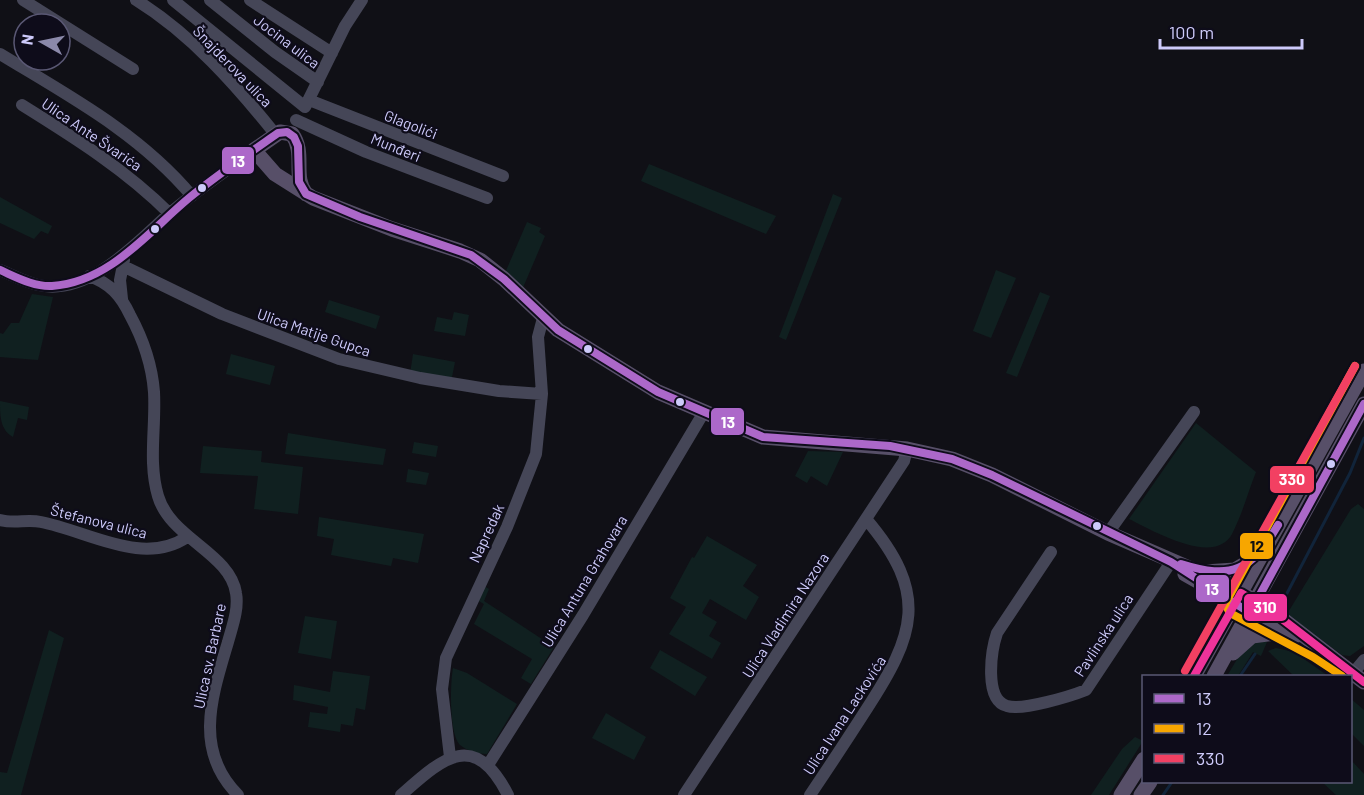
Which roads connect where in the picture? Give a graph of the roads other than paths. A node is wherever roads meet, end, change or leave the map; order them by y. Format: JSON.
{"nodes":[{"id":1,"x":23,"y":0,"type":"edge"},
{"id":2,"x":136,"y":0,"type":"edge"},
{"id":3,"x":173,"y":0,"type":"edge"},
{"id":4,"x":210,"y":0,"type":"edge"},
{"id":5,"x":250,"y":0,"type":"edge"},
{"id":6,"x":362,"y":0,"type":"edge"},
{"id":7,"x":332,"y":53,"type":"junction"},
{"id":8,"x":0,"y":54,"type":"edge"},
{"id":9,"x":133,"y":69,"type":"dead end"},
{"id":10,"x":318,"y":82,"type":"junction"},
{"id":11,"x":307,"y":104,"type":"junction"},
{"id":12,"x":22,"y":105,"type":"dead end"},
{"id":13,"x":287,"y":129,"type":"junction"},
{"id":14,"x":254,"y":150,"type":"junction"},
{"id":15,"x":503,"y":176,"type":"dead end"},
{"id":16,"x":306,"y":194,"type":"junction"},
{"id":17,"x":192,"y":196,"type":"junction"},
{"id":18,"x":487,"y":198,"type":"dead end"},
{"id":19,"x":170,"y":214,"type":"junction"},
{"id":20,"x":128,"y":252,"type":"junction"},
{"id":21,"x":123,"y":266,"type":"junction"},
{"id":22,"x":0,"y":270,"type":"edge"},
{"id":23,"x":89,"y":276,"type":"junction"},
{"id":24,"x":122,"y":300,"type":"junction"},
{"id":25,"x":543,"y":318,"type":"junction"},
{"id":26,"x":1364,"y":371,"type":"edge"},
{"id":27,"x":542,"y":394,"type":"junction"},
{"id":28,"x":1364,"y":404,"type":"edge"},
{"id":29,"x":704,"y":412,"type":"junction"},
{"id":30,"x":1194,"y":412,"type":"dead end"},
{"id":31,"x":907,"y":449,"type":"junction"},
{"id":32,"x":866,"y":519,"type":"junction"},
{"id":33,"x":0,"y":520,"type":"edge"},
{"id":34,"x":1108,"y":533,"type":"junction"},
{"id":35,"x":187,"y":537,"type":"junction"},
{"id":36,"x":1051,"y":552,"type":"dead end"},
{"id":37,"x":1263,"y":553,"type":"junction"},
{"id":38,"x":1171,"y":562,"type":"junction"},
{"id":39,"x":1198,"y":571,"type":"junction"},
{"id":40,"x":1238,"y":598,"type":"junction"},
{"id":41,"x":1253,"y":607,"type":"junction"},
{"id":42,"x":1283,"y":632,"type":"junction"},
{"id":43,"x":1306,"y":640,"type":"junction"},
{"id":44,"x":1225,"y":658,"type":"junction"},
{"id":45,"x":1364,"y":660,"type":"edge"},
{"id":46,"x":1195,"y":675,"type":"edge"},
{"id":47,"x":1215,"y":675,"type":"edge"},
{"id":48,"x":1359,"y":677,"type":"edge"},
{"id":49,"x":450,"y":757,"type":"junction"},
{"id":50,"x":1142,"y":761,"type":"edge"},
{"id":51,"x":488,"y":765,"type":"junction"},
{"id":52,"x":238,"y":795,"type":"edge"},
{"id":53,"x":400,"y":795,"type":"edge"},
{"id":54,"x":508,"y":795,"type":"edge"},
{"id":55,"x":684,"y":795,"type":"edge"},
{"id":56,"x":810,"y":795,"type":"edge"},
{"id":57,"x":1121,"y":795,"type":"edge"}],
"edges":[{"from":1,"to":9,"type":"street"},
{"from":2,"to":13,"type":"street","name":"Šnajderova ulica"},
{"from":3,"to":11,"type":"street","name":"Glagolići"},
{"from":4,"to":10,"type":"street","name":"Jocina ulica"},
{"from":5,"to":7,"type":"street","name":"Jocina ulica"},
{"from":6,"to":7,"type":"street"},
{"from":7,"to":10,"type":"street"},
{"from":8,"to":17,"type":"street"},
{"from":10,"to":11,"type":"street"},
{"from":11,"to":13,"type":"street"},
{"from":11,"to":15,"type":"street","name":"Glagolići"},
{"from":12,"to":19,"type":"street","name":"Ulica Ante Švarića"},
{"from":13,"to":14,"type":"main road"},
{"from":13,"to":16,"type":"main road"},
{"from":13,"to":18,"type":"street","name":"Munđeri"},
{"from":14,"to":16,"type":"main road"},
{"from":14,"to":17,"type":"street"},
{"from":16,"to":25,"type":"main road"},
{"from":17,"to":19,"type":"street"},
{"from":19,"to":20,"type":"street"},
{"from":20,"to":21,"type":"street","name":"Ulica sv. Barbare"},
{"from":20,"to":23,"type":"street"},
{"from":21,"to":24,"type":"street","name":"Ulica sv. Barbare"},
{"from":21,"to":27,"type":"street","name":"Ulica Matije Gupca"},
{"from":22,"to":23,"type":"street"},
{"from":23,"to":24,"type":"street","name":"Ulica sv. Barbare"},
{"from":24,"to":35,"type":"street","name":"Ulica sv. Barbare"},
{"from":25,"to":27,"type":"street","name":"Napredak"},
{"from":25,"to":29,"type":"main road"},
{"from":26,"to":37,"type":"main road"},
{"from":27,"to":49,"type":"street","name":"Napredak"},
{"from":28,"to":41,"type":"main road"},
{"from":29,"to":31,"type":"main road"},
{"from":29,"to":51,"type":"street","name":"Ulica Antuna Grahovara"},
{"from":30,"to":34,"type":"street"},
{"from":31,"to":32,"type":"street","name":"Ulica Vladimira Nazora"},
{"from":31,"to":34,"type":"main road"},
{"from":32,"to":55,"type":"street","name":"Ulica Vladimira Nazora"},
{"from":32,"to":56,"type":"street","name":"Ulica Ivana Lackovića"},
{"from":33,"to":35,"type":"street","name":"Štefanova ulica"},
{"from":34,"to":38,"type":"main road"},
{"from":35,"to":52,"type":"street","name":"Ulica sv. Barbare"},
{"from":36,"to":38,"type":"street","name":"Pavlinska ulica"},
{"from":37,"to":39,"type":"main road"},
{"from":37,"to":40,"type":"main road"},
{"from":38,"to":39,"type":"main road"},
{"from":38,"to":40,"type":"main road"},
{"from":39,"to":40,"type":"main road"},
{"from":40,"to":41,"type":"main road"},
{"from":40,"to":46,"type":"main road"},
{"from":41,"to":42,"type":"main road"},
{"from":41,"to":43,"type":"main road"},
{"from":41,"to":44,"type":"main road"},
{"from":42,"to":43,"type":"main road"},
{"from":42,"to":44,"type":"main road"},
{"from":43,"to":48,"type":"main road"},
{"from":44,"to":47,"type":"main road"},
{"from":45,"to":48,"type":"street"},
{"from":49,"to":51,"type":"street"},
{"from":49,"to":53,"type":"street"},
{"from":50,"to":57,"type":"main road"},
{"from":51,"to":54,"type":"street"}]}
